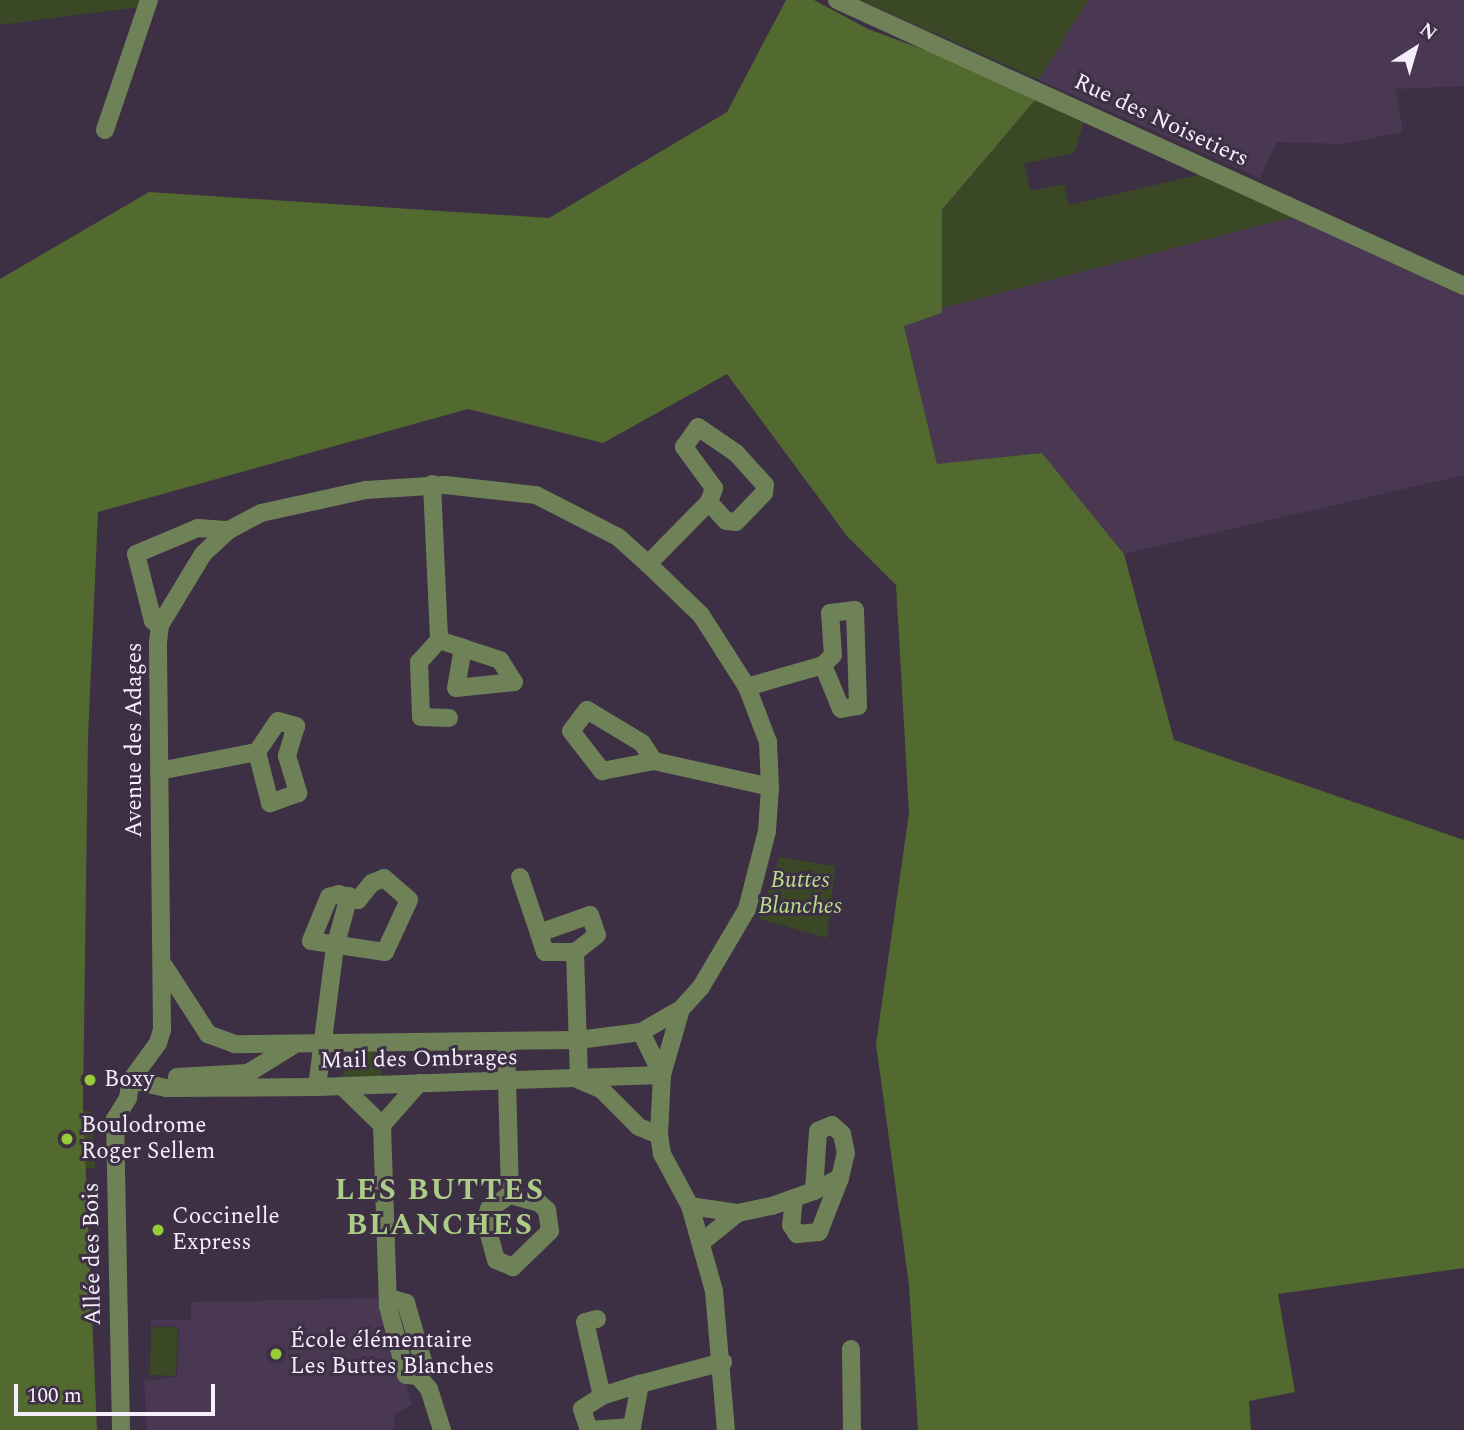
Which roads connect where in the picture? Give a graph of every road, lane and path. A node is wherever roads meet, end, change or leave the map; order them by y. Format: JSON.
{"nodes":[{"id":1,"x":149,"y":0,"type":"edge"},
{"id":2,"x":837,"y":0,"type":"edge"},
{"id":3,"x":105,"y":130,"type":"dead end"},
{"id":4,"x":1464,"y":286,"type":"edge"},
{"id":5,"x":432,"y":484,"type":"junction"},
{"id":6,"x":709,"y":502,"type":"junction"},
{"id":7,"x":229,"y":530,"type":"junction"},
{"id":8,"x":648,"y":564,"type":"junction"},
{"id":9,"x":160,"y":625,"type":"junction"},
{"id":10,"x":439,"y":640,"type":"junction"},
{"id":11,"x":463,"y":648,"type":"dead end"},
{"id":12,"x":823,"y":665,"type":"junction"},
{"id":13,"x":747,"y":687,"type":"junction"},
{"id":14,"x":449,"y":718,"type":"dead end"},
{"id":15,"x":257,"y":752,"type":"dead end"},
{"id":16,"x":654,"y":761,"type":"dead end"},
{"id":17,"x":159,"y":771,"type":"junction"},
{"id":18,"x":770,"y":787,"type":"junction"},
{"id":19,"x":520,"y":877,"type":"dead end"},
{"id":20,"x":349,"y":896,"type":"junction"},
{"id":21,"x":539,"y":933,"type":"junction"},
{"id":22,"x":335,"y":947,"type":"junction"},
{"id":23,"x":575,"y":952,"type":"junction"},
{"id":24,"x":164,"y":966,"type":"junction"},
{"id":25,"x":681,"y":1009,"type":"junction"},
{"id":26,"x":641,"y":1031,"type":"junction"},
{"id":27,"x":579,"y":1041,"type":"junction"},
{"id":28,"x":506,"y":1042,"type":"junction"},
{"id":29,"x":322,"y":1044,"type":"junction"},
{"id":30,"x":293,"y":1045,"type":"junction"},
{"id":31,"x":662,"y":1075,"type":"junction"},
{"id":32,"x":131,"y":1080,"type":"junction"},
{"id":33,"x":579,"y":1080,"type":"junction"},
{"id":34,"x":157,"y":1083,"type":"junction"},
{"id":35,"x":419,"y":1083,"type":"junction"},
{"id":36,"x":507,"y":1083,"type":"junction"},
{"id":37,"x":342,"y":1086,"type":"junction"},
{"id":38,"x":317,"y":1087,"type":"junction"},
{"id":39,"x":382,"y":1125,"type":"junction"},
{"id":40,"x":659,"y":1136,"type":"junction"},
{"id":41,"x":840,"y":1178,"type":"junction"},
{"id":42,"x":814,"y":1191,"type":"junction"},
{"id":43,"x":510,"y":1195,"type":"dead end"},
{"id":44,"x":794,"y":1198,"type":"junction"},
{"id":45,"x":690,"y":1206,"type":"junction"},
{"id":46,"x":738,"y":1213,"type":"junction"},
{"id":47,"x":702,"y":1242,"type":"junction"},
{"id":48,"x":597,"y":1319,"type":"dead end"},
{"id":49,"x":851,"y":1349,"type":"dead end"},
{"id":50,"x":723,"y":1362,"type":"junction"},
{"id":51,"x":640,"y":1384,"type":"junction"},
{"id":52,"x":602,"y":1396,"type":"junction"},
{"id":53,"x":121,"y":1430,"type":"edge"},
{"id":54,"x":442,"y":1430,"type":"edge"},
{"id":55,"x":726,"y":1430,"type":"edge"},
{"id":56,"x":852,"y":1430,"type":"edge"}],
"edges":[{"from":1,"to":3,"type":"street"},
{"from":2,"to":4,"type":"street","name":"Rue des Noisetiers"},
{"from":5,"to":7,"type":"street","name":"Avenue des Adages"},
{"from":5,"to":8,"type":"street","name":"Avenue des Adages"},
{"from":5,"to":10,"type":"street"},
{"from":6,"to":6,"type":"street"},
{"from":6,"to":8,"type":"street"},
{"from":7,"to":9,"type":"street","name":"Avenue des Adages"},
{"from":7,"to":9,"type":"street"},
{"from":8,"to":13,"type":"street","name":"Avenue des Adages"},
{"from":9,"to":17,"type":"street","name":"Avenue des Adages"},
{"from":10,"to":11,"type":"street"},
{"from":10,"to":14,"type":"street"},
{"from":12,"to":12,"type":"street"},
{"from":12,"to":13,"type":"street"},
{"from":13,"to":18,"type":"street","name":"Avenue des Adages"},
{"from":15,"to":17,"type":"street"},
{"from":16,"to":18,"type":"street"},
{"from":17,"to":24,"type":"street","name":"Avenue des Adages"},
{"from":18,"to":25,"type":"street","name":"Avenue des Adages"},
{"from":19,"to":21,"type":"street"},
{"from":20,"to":22,"type":"street"},
{"from":20,"to":22,"type":"street"},
{"from":20,"to":22,"type":"street"},
{"from":21,"to":23,"type":"street"},
{"from":21,"to":23,"type":"street"},
{"from":22,"to":29,"type":"street"},
{"from":23,"to":27,"type":"street"},
{"from":24,"to":30,"type":"street","name":"Mail des Ombrages"},
{"from":24,"to":32,"type":"street","name":"Avenue des Adages"},
{"from":25,"to":26,"type":"street","name":"Mail des Ombrages"},
{"from":25,"to":31,"type":"street"},
{"from":26,"to":27,"type":"street","name":"Mail des Ombrages"},
{"from":26,"to":31,"type":"street"},
{"from":27,"to":28,"type":"street","name":"Mail des Ombrages"},
{"from":27,"to":33,"type":"street"},
{"from":28,"to":29,"type":"street","name":"Mail des Ombrages"},
{"from":28,"to":36,"type":"street"},
{"from":29,"to":30,"type":"street","name":"Mail des Ombrages"},
{"from":29,"to":38,"type":"street"},
{"from":30,"to":34,"type":"street"},
{"from":31,"to":33,"type":"street","name":"Mail des Ombrages"},
{"from":31,"to":40,"type":"street"},
{"from":32,"to":34,"type":"street","name":"Mail des Ombrages"},
{"from":32,"to":53,"type":"street","name":"Allée des Bois"},
{"from":33,"to":36,"type":"street","name":"Mail des Ombrages"},
{"from":33,"to":40,"type":"street"},
{"from":34,"to":38,"type":"street","name":"Mail des Ombrages"},
{"from":35,"to":36,"type":"street","name":"Mail des Ombrages"},
{"from":35,"to":37,"type":"street","name":"Mail des Ombrages"},
{"from":35,"to":39,"type":"street"},
{"from":36,"to":43,"type":"street"},
{"from":37,"to":38,"type":"street","name":"Mail des Ombrages"},
{"from":37,"to":39,"type":"street"},
{"from":39,"to":54,"type":"street"},
{"from":40,"to":45,"type":"street"},
{"from":41,"to":42,"type":"street"},
{"from":41,"to":42,"type":"street"},
{"from":41,"to":44,"type":"street"},
{"from":42,"to":44,"type":"street"},
{"from":44,"to":46,"type":"street"},
{"from":45,"to":46,"type":"street"},
{"from":45,"to":47,"type":"street"},
{"from":46,"to":47,"type":"street"},
{"from":47,"to":50,"type":"street"},
{"from":48,"to":52,"type":"street"},
{"from":49,"to":56,"type":"street"},
{"from":50,"to":51,"type":"street"},
{"from":50,"to":55,"type":"street"},
{"from":51,"to":52,"type":"street"},
{"from":51,"to":52,"type":"street"}]}
